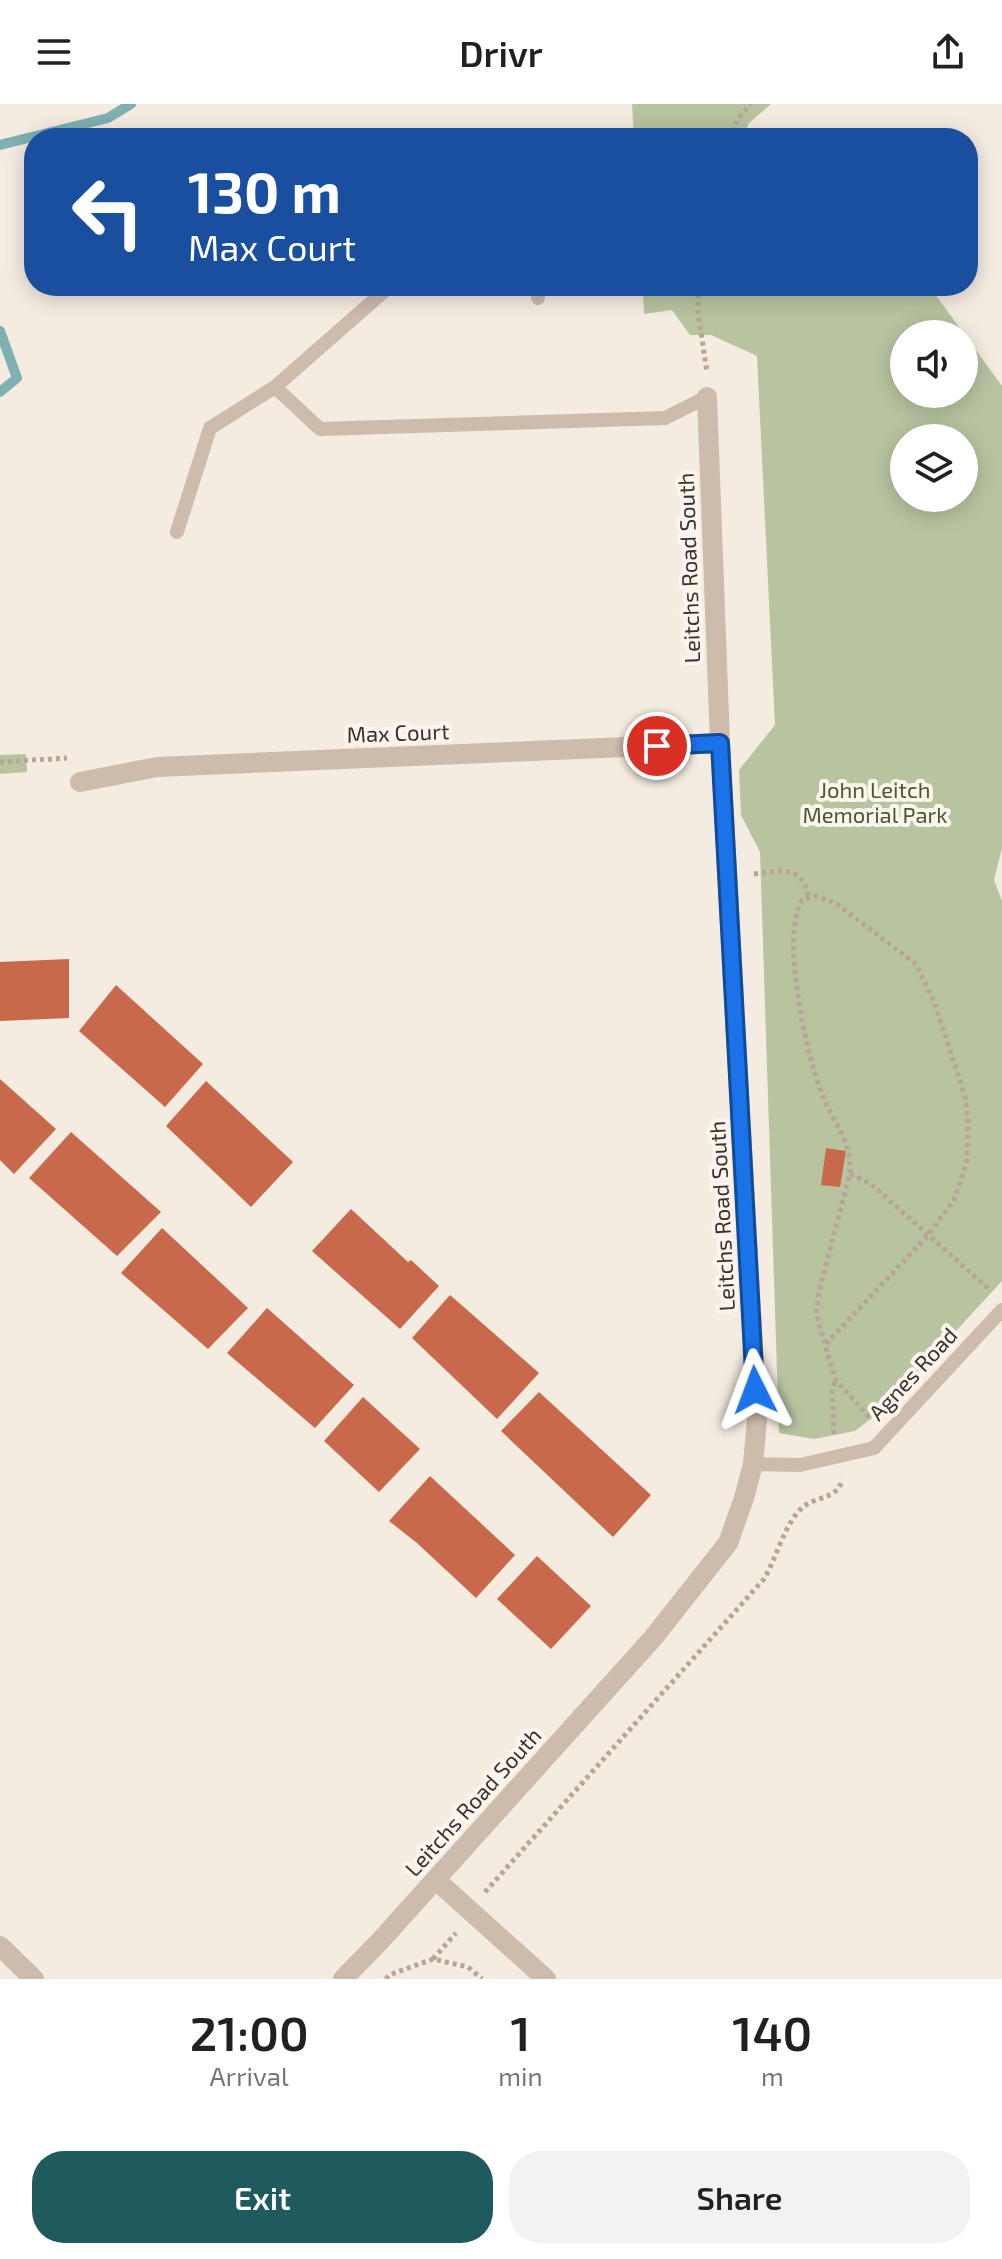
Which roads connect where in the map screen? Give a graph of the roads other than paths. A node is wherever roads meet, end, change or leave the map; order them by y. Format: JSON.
{"nodes":[{"id":1,"x":379,"y":296,"type":"edge"},
{"id":2,"x":275,"y":387,"type":"junction"},
{"id":3,"x":707,"y":397,"type":"joint"},
{"id":4,"x":177,"y":532,"type":"dead end"},
{"id":5,"x":720,"y":743,"type":"junction"},
{"id":6,"x":80,"y":782,"type":"road end"},
{"id":7,"x":1002,"y":1310,"type":"edge"},
{"id":8,"x":753,"y":1464,"type":"junction"},
{"id":9,"x":436,"y":1880,"type":"junction"},
{"id":10,"x":0,"y":1946,"type":"edge"},
{"id":11,"x":34,"y":1979,"type":"edge"},
{"id":12,"x":343,"y":1979,"type":"edge"},
{"id":13,"x":546,"y":1979,"type":"edge"}],
"edges":[{"from":1,"to":2,"type":"lane"},
{"from":2,"to":3,"type":"lane"},
{"from":2,"to":4,"type":"lane"},
{"from":3,"to":5,"type":"street","name":"Leitchs Road South"},
{"from":5,"to":6,"type":"street","name":"Max Court"},
{"from":5,"to":8,"type":"street","name":"Leitchs Road South"},
{"from":7,"to":8,"type":"lane","name":"Agnes Road"},
{"from":8,"to":9,"type":"street","name":"Leitchs Road South"},
{"from":9,"to":12,"type":"street","name":"Leitchs Road South"},
{"from":9,"to":13,"type":"street"},
{"from":10,"to":11,"type":"street"}]}
